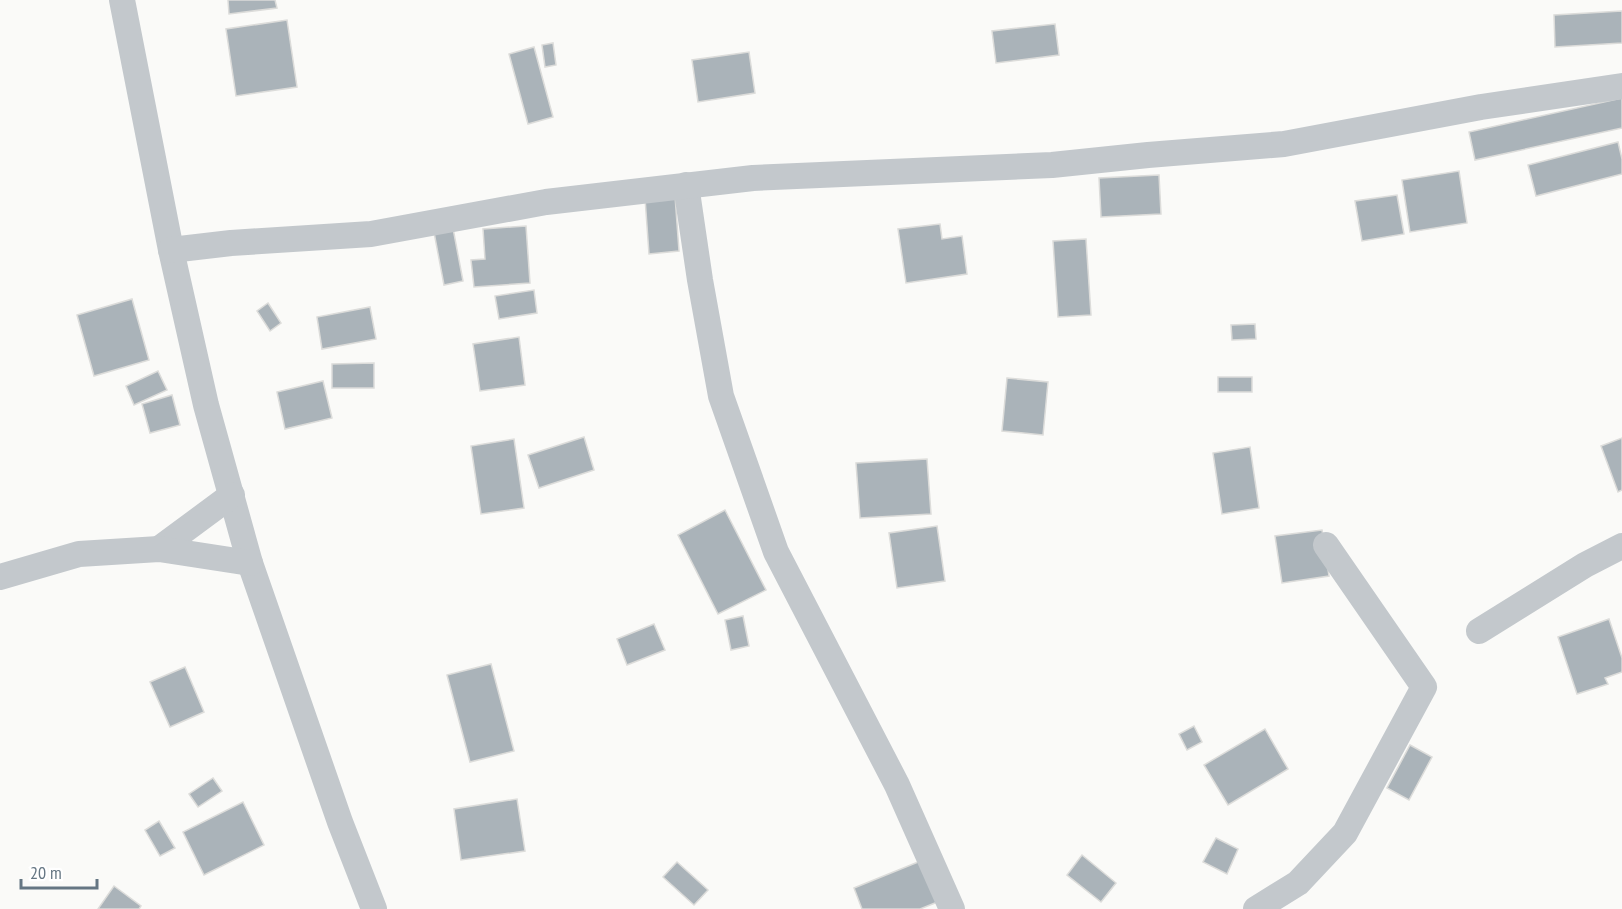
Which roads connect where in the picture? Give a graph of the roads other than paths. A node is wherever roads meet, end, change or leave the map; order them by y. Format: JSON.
{"nodes":[{"id":1,"x":122,"y":0,"type":"edge"},
{"id":2,"x":1622,"y":86,"type":"edge"},
{"id":3,"x":686,"y":185,"type":"junction"},
{"id":4,"x":171,"y":250,"type":"junction"},
{"id":5,"x":232,"y":495,"type":"junction"},
{"id":6,"x":1326,"y":545,"type":"dead end"},
{"id":7,"x":1622,"y":546,"type":"edge"},
{"id":8,"x":159,"y":549,"type":"junction"},
{"id":9,"x":250,"y":563,"type":"junction"},
{"id":10,"x":0,"y":577,"type":"edge"},
{"id":11,"x":1479,"y":631,"type":"dead end"},
{"id":12,"x":374,"y":909,"type":"edge"},
{"id":13,"x":951,"y":909,"type":"edge"},
{"id":14,"x":1256,"y":909,"type":"edge"}],
"edges":[{"from":1,"to":4,"type":"street"},
{"from":2,"to":3,"type":"street"},
{"from":3,"to":4,"type":"street"},
{"from":3,"to":13,"type":"street"},
{"from":4,"to":5,"type":"street"},
{"from":5,"to":8,"type":"street"},
{"from":5,"to":9,"type":"street"},
{"from":6,"to":14,"type":"street"},
{"from":7,"to":11,"type":"street"},
{"from":8,"to":9,"type":"street"},
{"from":8,"to":10,"type":"street"},
{"from":9,"to":12,"type":"street"}]}
